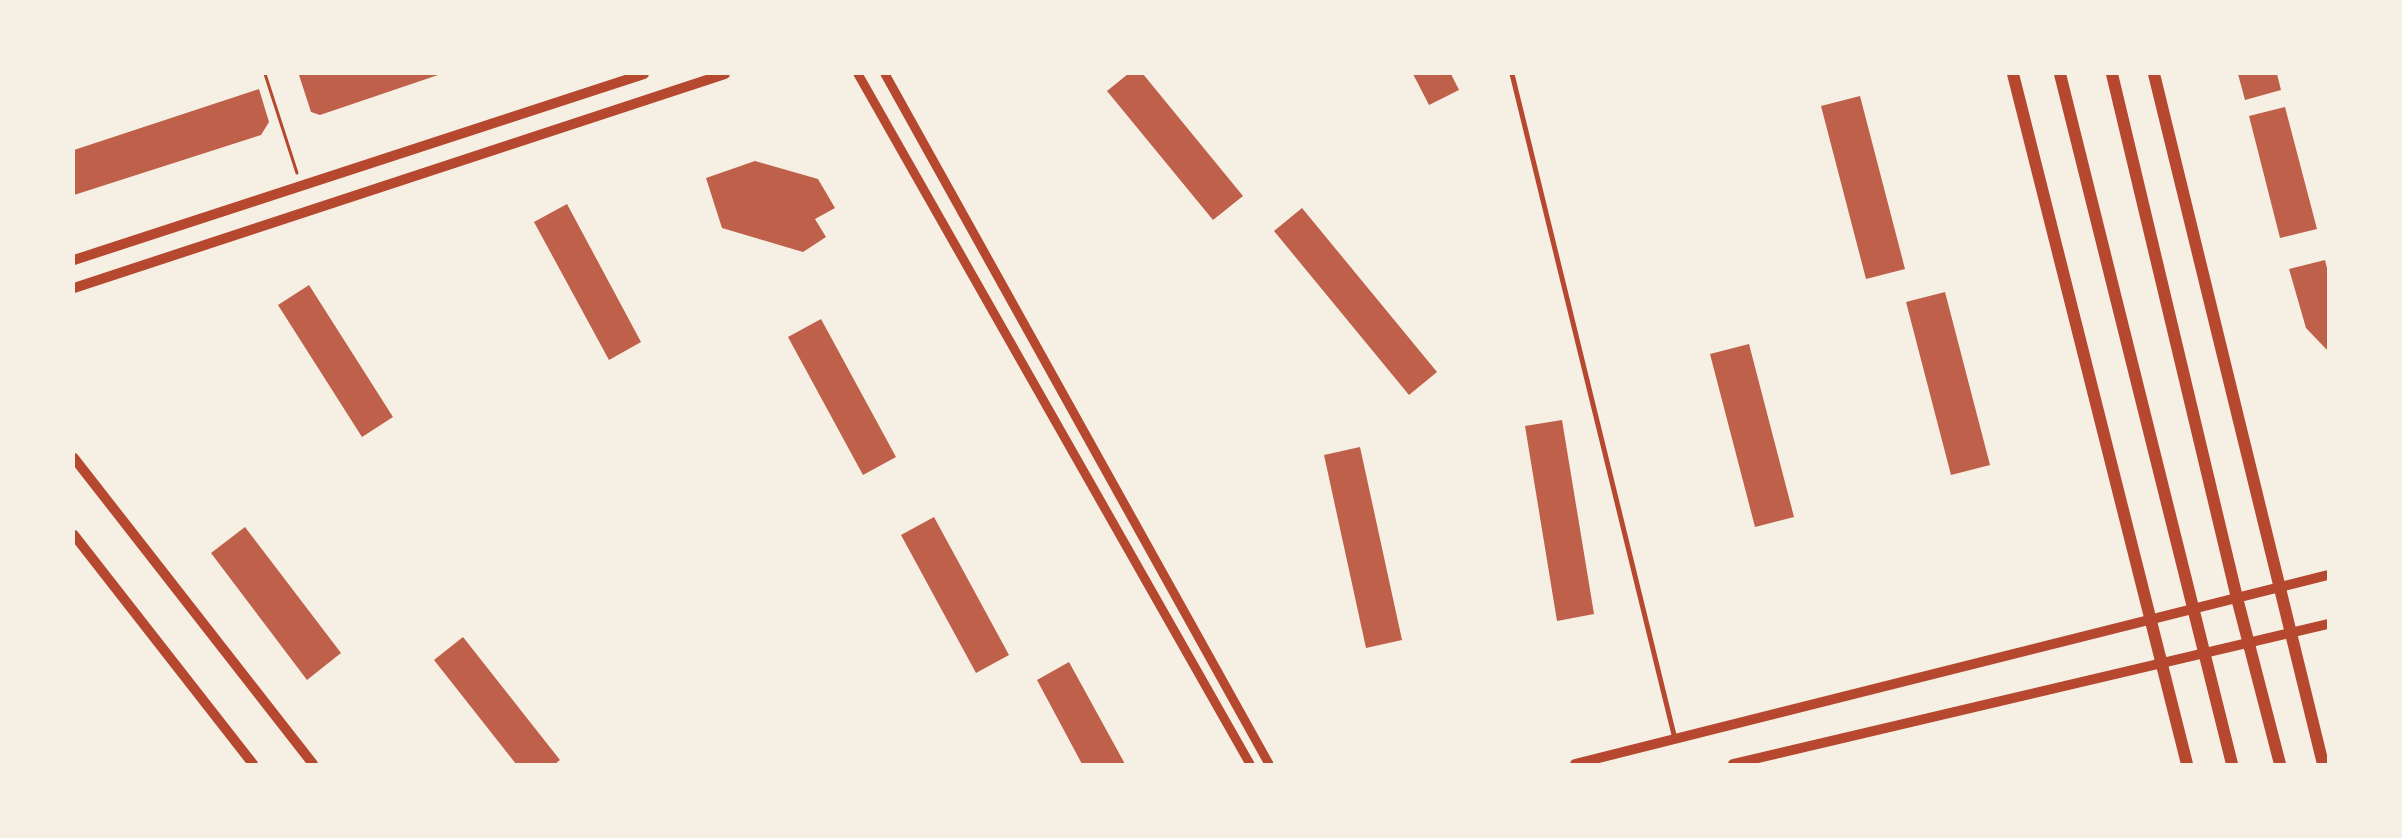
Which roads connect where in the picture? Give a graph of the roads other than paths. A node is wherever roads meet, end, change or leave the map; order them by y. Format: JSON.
{"nodes":[{"id":1,"x":644,"y":74,"type":"edge"},
{"id":2,"x":725,"y":74,"type":"edge"},
{"id":3,"x":858,"y":74,"type":"edge"},
{"id":4,"x":885,"y":74,"type":"edge"},
{"id":5,"x":1512,"y":74,"type":"edge"},
{"id":6,"x":2013,"y":74,"type":"edge"},
{"id":7,"x":2060,"y":74,"type":"edge"},
{"id":8,"x":2112,"y":74,"type":"edge"},
{"id":9,"x":2154,"y":74,"type":"edge"},
{"id":10,"x":74,"y":260,"type":"edge"},
{"id":11,"x":74,"y":288,"type":"edge"},
{"id":12,"x":74,"y":458,"type":"edge"},
{"id":13,"x":74,"y":534,"type":"edge"},
{"id":14,"x":2328,"y":575,"type":"edge"},
{"id":15,"x":2281,"y":587,"type":"junction"},
{"id":16,"x":2238,"y":598,"type":"junction"},
{"id":17,"x":2194,"y":610,"type":"junction"},
{"id":18,"x":2150,"y":621,"type":"junction"},
{"id":19,"x":2328,"y":624,"type":"edge"},
{"id":20,"x":2290,"y":633,"type":"junction"},
{"id":21,"x":2249,"y":643,"type":"junction"},
{"id":22,"x":2203,"y":654,"type":"junction"},
{"id":23,"x":2161,"y":662,"type":"junction"},
{"id":24,"x":1675,"y":739,"type":"junction"},
{"id":25,"x":254,"y":764,"type":"edge"},
{"id":26,"x":313,"y":764,"type":"edge"},
{"id":27,"x":1250,"y":764,"type":"edge"},
{"id":28,"x":1269,"y":764,"type":"edge"},
{"id":29,"x":1574,"y":764,"type":"edge"},
{"id":30,"x":1734,"y":764,"type":"edge"},
{"id":31,"x":2187,"y":764,"type":"edge"},
{"id":32,"x":2232,"y":764,"type":"edge"},
{"id":33,"x":2280,"y":764,"type":"edge"},
{"id":34,"x":2323,"y":764,"type":"edge"}],
"edges":[{"from":1,"to":10,"type":"main road"},
{"from":2,"to":11,"type":"main road"},
{"from":3,"to":27,"type":"street"},
{"from":4,"to":28,"type":"street"},
{"from":5,"to":24,"type":"street"},
{"from":6,"to":18,"type":"main road"},
{"from":7,"to":17,"type":"main road"},
{"from":8,"to":16,"type":"main road"},
{"from":9,"to":15,"type":"main road"},
{"from":12,"to":26,"type":"main road"},
{"from":13,"to":25,"type":"main road"},
{"from":14,"to":15,"type":"main road"},
{"from":15,"to":16,"type":"main road"},
{"from":15,"to":20,"type":"main road"},
{"from":16,"to":17,"type":"main road"},
{"from":16,"to":21,"type":"main road"},
{"from":17,"to":18,"type":"main road"},
{"from":17,"to":22,"type":"main road"},
{"from":18,"to":23,"type":"main road"},
{"from":18,"to":24,"type":"main road"},
{"from":19,"to":20,"type":"main road"},
{"from":20,"to":21,"type":"main road"},
{"from":20,"to":34,"type":"main road"},
{"from":21,"to":22,"type":"main road"},
{"from":21,"to":33,"type":"main road"},
{"from":22,"to":23,"type":"main road"},
{"from":22,"to":32,"type":"main road"},
{"from":23,"to":30,"type":"main road"},
{"from":23,"to":31,"type":"main road"},
{"from":24,"to":29,"type":"main road"}]}
